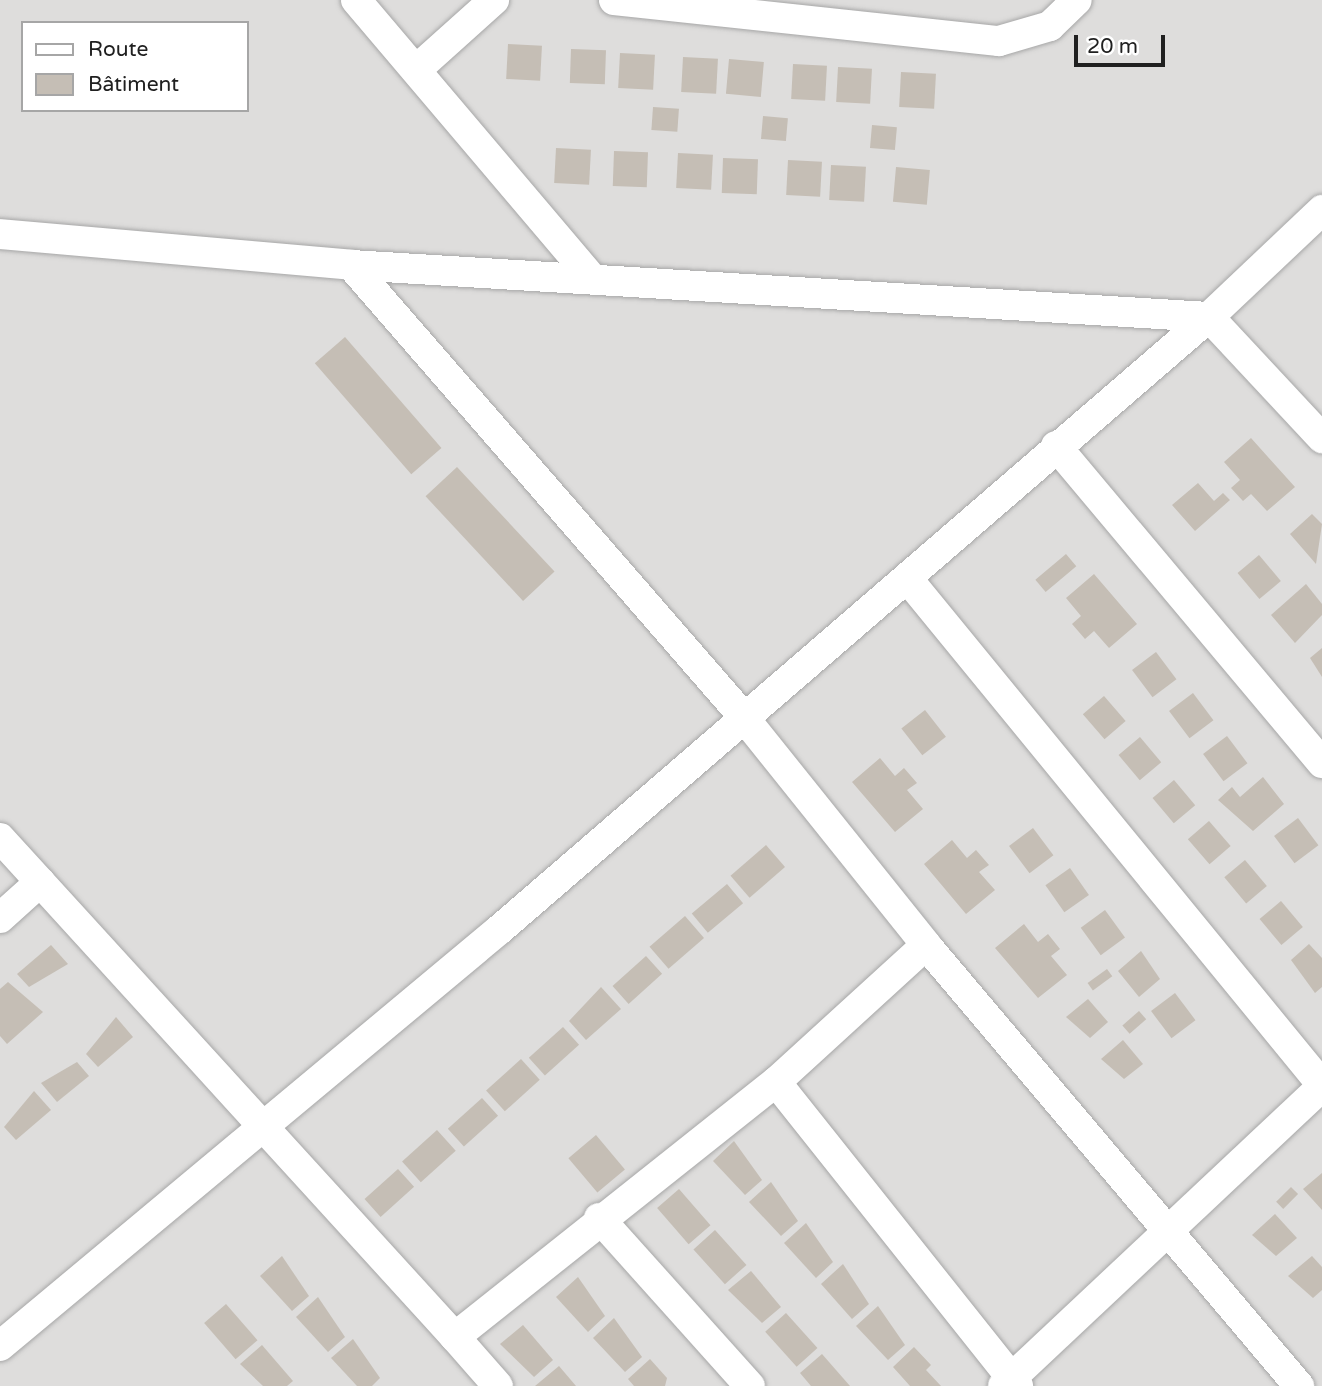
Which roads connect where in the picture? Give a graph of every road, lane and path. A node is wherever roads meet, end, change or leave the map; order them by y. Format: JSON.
{"nodes":[{"id":1,"x":356,"y":0,"type":"edge"},
{"id":2,"x":494,"y":0,"type":"edge"},
{"id":3,"x":614,"y":0,"type":"edge"},
{"id":4,"x":1077,"y":0,"type":"edge"},
{"id":5,"x":416,"y":70,"type":"junction"},
{"id":6,"x":1322,"y":210,"type":"edge"},
{"id":7,"x":0,"y":234,"type":"edge"},
{"id":8,"x":351,"y":265,"type":"junction"},
{"id":9,"x":591,"y":278,"type":"junction"},
{"id":10,"x":1209,"y":317,"type":"junction"},
{"id":11,"x":1322,"y":438,"type":"edge"},
{"id":12,"x":1056,"y":446,"type":"junction"},
{"id":13,"x":907,"y":578,"type":"junction"},
{"id":14,"x":742,"y":715,"type":"junction"},
{"id":15,"x":1322,"y":763,"type":"edge"},
{"id":16,"x":0,"y":838,"type":"edge"},
{"id":17,"x":40,"y":882,"type":"junction"},
{"id":18,"x":0,"y":918,"type":"edge"},
{"id":19,"x":926,"y":945,"type":"junction"},
{"id":20,"x":776,"y":1082,"type":"junction"},
{"id":21,"x":1322,"y":1086,"type":"edge"},
{"id":22,"x":262,"y":1127,"type":"junction"},
{"id":23,"x":599,"y":1219,"type":"junction"},
{"id":24,"x":1166,"y":1226,"type":"junction"},
{"id":25,"x":455,"y":1337,"type":"junction"},
{"id":26,"x":0,"y":1346,"type":"edge"},
{"id":27,"x":1011,"y":1383,"type":"edge"},
{"id":28,"x":498,"y":1386,"type":"edge"},
{"id":29,"x":750,"y":1386,"type":"edge"},
{"id":30,"x":1299,"y":1386,"type":"edge"}],
"edges":[{"from":1,"to":5,"type":"street"},
{"from":2,"to":5,"type":"street"},
{"from":3,"to":4,"type":"street"},
{"from":5,"to":9,"type":"street"},
{"from":6,"to":10,"type":"street"},
{"from":7,"to":8,"type":"street"},
{"from":8,"to":9,"type":"street"},
{"from":8,"to":14,"type":"street"},
{"from":9,"to":10,"type":"street"},
{"from":10,"to":11,"type":"street"},
{"from":10,"to":12,"type":"street"},
{"from":12,"to":13,"type":"street"},
{"from":12,"to":15,"type":"street"},
{"from":13,"to":14,"type":"street"},
{"from":13,"to":21,"type":"street"},
{"from":14,"to":19,"type":"street"},
{"from":14,"to":22,"type":"street"},
{"from":16,"to":17,"type":"street"},
{"from":17,"to":18,"type":"street"},
{"from":17,"to":22,"type":"street"},
{"from":19,"to":20,"type":"street"},
{"from":19,"to":24,"type":"street"},
{"from":20,"to":23,"type":"street"},
{"from":20,"to":27,"type":"street"},
{"from":21,"to":24,"type":"street"},
{"from":22,"to":25,"type":"street"},
{"from":22,"to":26,"type":"street"},
{"from":23,"to":25,"type":"street"},
{"from":23,"to":29,"type":"street"},
{"from":24,"to":27,"type":"street"},
{"from":24,"to":30,"type":"street"},
{"from":25,"to":28,"type":"street"}]}
